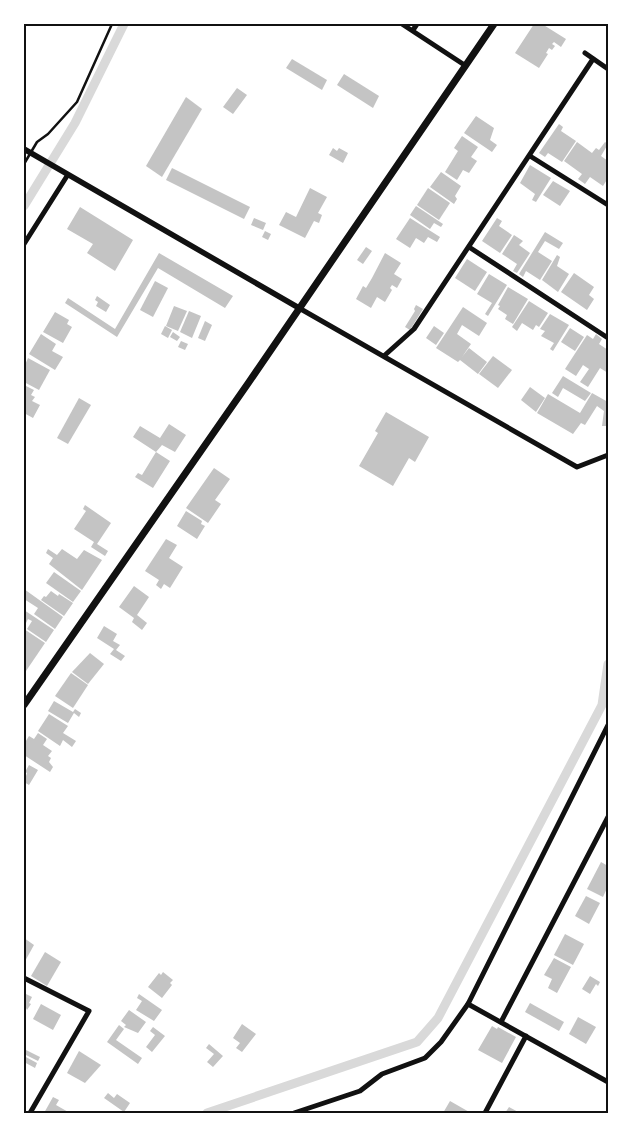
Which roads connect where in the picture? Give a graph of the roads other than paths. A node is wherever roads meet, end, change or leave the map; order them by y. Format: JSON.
{"nodes":[{"id":1,"x":112,"y":24,"type":"edge"},
{"id":2,"x":402,"y":24,"type":"edge"},
{"id":3,"x":417,"y":24,"type":"edge"},
{"id":4,"x":494,"y":24,"type":"edge"},
{"id":5,"x":413,"y":30,"type":"junction"},
{"id":6,"x":585,"y":53,"type":"dead end"},
{"id":7,"x":593,"y":59,"type":"junction"},
{"id":8,"x":466,"y":66,"type":"junction"},
{"id":9,"x":608,"y":69,"type":"edge"},
{"id":10,"x":24,"y":149,"type":"edge"},
{"id":11,"x":32,"y":154,"type":"junction"},
{"id":12,"x":530,"y":156,"type":"junction"},
{"id":13,"x":24,"y":164,"type":"edge"},
{"id":14,"x":66,"y":175,"type":"junction"},
{"id":15,"x":608,"y":205,"type":"edge"},
{"id":16,"x":24,"y":244,"type":"edge"},
{"id":17,"x":469,"y":247,"type":"junction"},
{"id":18,"x":299,"y":308,"type":"junction"},
{"id":19,"x":608,"y":338,"type":"edge"},
{"id":20,"x":385,"y":356,"type":"junction"},
{"id":21,"x":608,"y":455,"type":"edge"},
{"id":22,"x":24,"y":705,"type":"edge"},
{"id":23,"x":608,"y":724,"type":"edge"},
{"id":24,"x":608,"y":818,"type":"edge"},
{"id":25,"x":24,"y":978,"type":"edge"},
{"id":26,"x":468,"y":1004,"type":"junction"},
{"id":27,"x":502,"y":1022,"type":"junction"},
{"id":28,"x":526,"y":1036,"type":"junction"},
{"id":29,"x":608,"y":1082,"type":"edge"},
{"id":30,"x":30,"y":1113,"type":"edge"},
{"id":31,"x":294,"y":1113,"type":"edge"},
{"id":32,"x":485,"y":1113,"type":"edge"}],
"edges":[{"from":1,"to":11,"type":"lane"},
{"from":2,"to":5,"type":"street"},
{"from":3,"to":5,"type":"street"},
{"from":4,"to":8,"type":"main road"},
{"from":5,"to":8,"type":"street"},
{"from":6,"to":7,"type":"street"},
{"from":7,"to":9,"type":"street"},
{"from":7,"to":12,"type":"street"},
{"from":8,"to":18,"type":"main road"},
{"from":10,"to":11,"type":"street"},
{"from":11,"to":13,"type":"lane"},
{"from":11,"to":14,"type":"street"},
{"from":12,"to":15,"type":"street"},
{"from":12,"to":17,"type":"street"},
{"from":14,"to":16,"type":"street"},
{"from":14,"to":18,"type":"street"},
{"from":17,"to":19,"type":"street"},
{"from":17,"to":20,"type":"street"},
{"from":18,"to":20,"type":"street"},
{"from":18,"to":22,"type":"main road"},
{"from":20,"to":21,"type":"street"},
{"from":23,"to":26,"type":"street"},
{"from":24,"to":27,"type":"street"},
{"from":25,"to":30,"type":"street"},
{"from":26,"to":27,"type":"street"},
{"from":26,"to":31,"type":"street"},
{"from":27,"to":28,"type":"street"},
{"from":28,"to":29,"type":"street"},
{"from":28,"to":32,"type":"street"}]}
